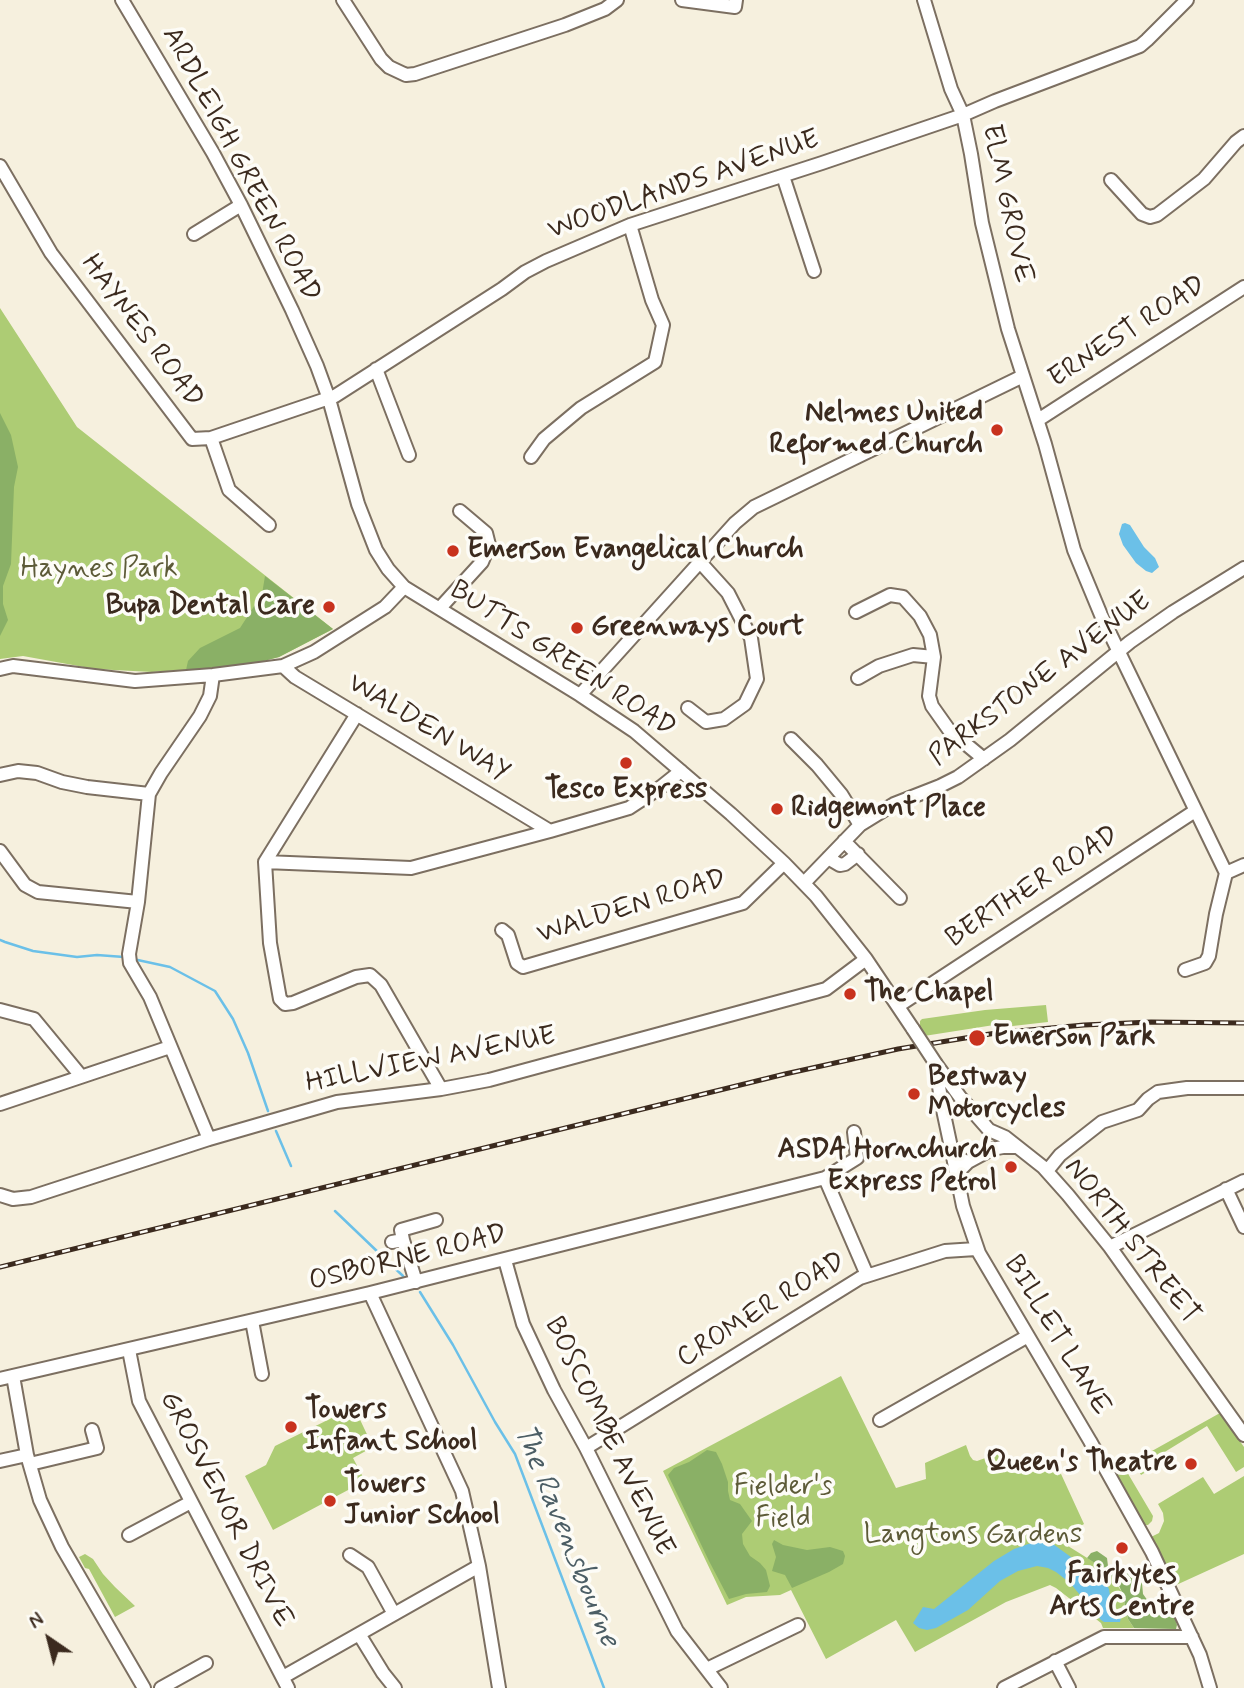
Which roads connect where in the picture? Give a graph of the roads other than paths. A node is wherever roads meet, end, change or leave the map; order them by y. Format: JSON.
{"nodes":[{"id":1,"x":122,"y":0,"type":"edge"},
{"id":2,"x":343,"y":0,"type":"edge"},
{"id":3,"x":617,"y":0,"type":"edge"},
{"id":4,"x":682,"y":0,"type":"edge"},
{"id":5,"x":736,"y":0,"type":"edge"},
{"id":6,"x":924,"y":0,"type":"edge"},
{"id":7,"x":1187,"y":0,"type":"edge"},
{"id":8,"x":963,"y":115,"type":"junction"},
{"id":9,"x":1244,"y":136,"type":"edge"},
{"id":10,"x":0,"y":166,"type":"edge"},
{"id":11,"x":783,"y":176,"type":"junction"},
{"id":12,"x":1111,"y":180,"type":"dead end"},
{"id":13,"x":241,"y":205,"type":"junction"},
{"id":14,"x":630,"y":225,"type":"junction"},
{"id":15,"x":194,"y":233,"type":"dead end"},
{"id":16,"x":814,"y":271,"type":"dead end"},
{"id":17,"x":1244,"y":287,"type":"edge"},
{"id":18,"x":376,"y":369,"type":"junction"},
{"id":19,"x":1023,"y":376,"type":"junction"},
{"id":20,"x":329,"y":399,"type":"junction"},
{"id":21,"x":1038,"y":420,"type":"junction"},
{"id":22,"x":211,"y":438,"type":"junction"},
{"id":23,"x":409,"y":454,"type":"dead end"},
{"id":24,"x":531,"y":457,"type":"dead end"},
{"id":25,"x":460,"y":511,"type":"dead end"},
{"id":26,"x":269,"y":525,"type":"dead end"},
{"id":27,"x":700,"y":562,"type":"junction"},
{"id":28,"x":1244,"y":568,"type":"edge"},
{"id":29,"x":404,"y":587,"type":"junction"},
{"id":30,"x":440,"y":608,"type":"junction"},
{"id":31,"x":856,"y":612,"type":"dead end"},
{"id":32,"x":1119,"y":650,"type":"junction"},
{"id":33,"x":934,"y":657,"type":"junction"},
{"id":34,"x":283,"y":666,"type":"junction"},
{"id":35,"x":0,"y":668,"type":"edge"},
{"id":36,"x":213,"y":675,"type":"junction"},
{"id":37,"x":858,"y":678,"type":"dead end"},
{"id":38,"x":580,"y":695,"type":"junction"},
{"id":39,"x":688,"y":708,"type":"dead end"},
{"id":40,"x":357,"y":714,"type":"junction"},
{"id":41,"x":792,"y":739,"type":"dead end"},
{"id":42,"x":984,"y":759,"type":"junction"},
{"id":43,"x":681,"y":771,"type":"junction"},
{"id":44,"x":0,"y":775,"type":"edge"},
{"id":45,"x":149,"y":794,"type":"junction"},
{"id":46,"x":1195,"y":811,"type":"junction"},
{"id":47,"x":860,"y":824,"type":"junction"},
{"id":48,"x":550,"y":831,"type":"junction"},
{"id":49,"x":844,"y":841,"type":"junction"},
{"id":50,"x":0,"y":851,"type":"edge"},
{"id":51,"x":858,"y":854,"type":"junction"},
{"id":52,"x":828,"y":858,"type":"junction"},
{"id":53,"x":265,"y":862,"type":"junction"},
{"id":54,"x":784,"y":863,"type":"junction"},
{"id":55,"x":1244,"y":865,"type":"edge"},
{"id":56,"x":1226,"y":873,"type":"junction"},
{"id":57,"x":804,"y":883,"type":"junction"},
{"id":58,"x":900,"y":898,"type":"dead end"},
{"id":59,"x":138,"y":902,"type":"junction"},
{"id":60,"x":502,"y":930,"type":"dead end"},
{"id":61,"x":866,"y":959,"type":"junction"},
{"id":62,"x":1185,"y":970,"type":"dead end"},
{"id":63,"x":898,"y":1006,"type":"junction"},
{"id":64,"x":0,"y":1010,"type":"edge"},
{"id":65,"x":170,"y":1047,"type":"junction"},
{"id":66,"x":936,"y":1064,"type":"junction"},
{"id":67,"x":81,"y":1076,"type":"junction"},
{"id":68,"x":1244,"y":1088,"type":"edge"},
{"id":69,"x":441,"y":1089,"type":"junction"},
{"id":70,"x":960,"y":1097,"type":"junction"},
{"id":71,"x":0,"y":1104,"type":"edge"},
{"id":72,"x":942,"y":1105,"type":"junction"},
{"id":73,"x":989,"y":1130,"type":"junction"},
{"id":74,"x":854,"y":1132,"type":"dead end"},
{"id":75,"x":209,"y":1139,"type":"junction"},
{"id":76,"x":1016,"y":1147,"type":"junction"},
{"id":77,"x":992,"y":1149,"type":"junction"},
{"id":78,"x":953,"y":1152,"type":"junction"},
{"id":79,"x":968,"y":1162,"type":"junction"},
{"id":80,"x":1046,"y":1171,"type":"junction"},
{"id":81,"x":825,"y":1178,"type":"junction"},
{"id":82,"x":1244,"y":1181,"type":"edge"},
{"id":83,"x":959,"y":1188,"type":"junction"},
{"id":84,"x":1226,"y":1189,"type":"junction"},
{"id":85,"x":0,"y":1195,"type":"edge"},
{"id":86,"x":436,"y":1220,"type":"dead end"},
{"id":87,"x":1244,"y":1227,"type":"edge"},
{"id":88,"x":1110,"y":1247,"type":"junction"},
{"id":89,"x":976,"y":1248,"type":"junction"},
{"id":90,"x":505,"y":1260,"type":"junction"},
{"id":91,"x":867,"y":1275,"type":"junction"},
{"id":92,"x":416,"y":1282,"type":"junction"},
{"id":93,"x":370,"y":1293,"type":"junction"},
{"id":94,"x":252,"y":1321,"type":"junction"},
{"id":95,"x":1028,"y":1336,"type":"junction"},
{"id":96,"x":129,"y":1350,"type":"junction"},
{"id":97,"x":262,"y":1374,"type":"dead end"},
{"id":98,"x":6,"y":1378,"type":"edge"},
{"id":99,"x":880,"y":1420,"type":"dead end"},
{"id":100,"x":92,"y":1430,"type":"dead end"},
{"id":101,"x":1244,"y":1435,"type":"edge"},
{"id":102,"x":586,"y":1448,"type":"junction"},
{"id":103,"x":29,"y":1460,"type":"junction"},
{"id":104,"x":0,"y":1461,"type":"edge"},
{"id":105,"x":191,"y":1502,"type":"junction"},
{"id":106,"x":130,"y":1535,"type":"dead end"},
{"id":107,"x":350,"y":1555,"type":"dead end"},
{"id":108,"x":479,"y":1566,"type":"junction"},
{"id":109,"x":394,"y":1614,"type":"junction"},
{"id":110,"x":799,"y":1625,"type":"dead end"},
{"id":111,"x":359,"y":1634,"type":"junction"},
{"id":112,"x":1192,"y":1637,"type":"junction"},
{"id":113,"x":1055,"y":1661,"type":"junction"},
{"id":114,"x":206,"y":1663,"type":"dead end"},
{"id":115,"x":706,"y":1669,"type":"junction"},
{"id":116,"x":286,"y":1682,"type":"edge"},
{"id":117,"x":144,"y":1688,"type":"edge"},
{"id":118,"x":161,"y":1688,"type":"edge"},
{"id":119,"x":395,"y":1688,"type":"edge"},
{"id":120,"x":499,"y":1688,"type":"edge"},
{"id":121,"x":721,"y":1688,"type":"edge"},
{"id":122,"x":1004,"y":1688,"type":"edge"},
{"id":123,"x":1069,"y":1688,"type":"edge"},
{"id":124,"x":1210,"y":1688,"type":"edge"}],
"edges":[{"from":1,"to":13,"type":"street","name":"ARDLEIGH GREEN ROAD"},
{"from":2,"to":3,"type":"street"},
{"from":4,"to":5,"type":"street"},
{"from":6,"to":8,"type":"street","name":"ELM GROVE"},
{"from":7,"to":8,"type":"street","name":"WOODLANDS AVENUE"},
{"from":8,"to":11,"type":"street","name":"WOODLANDS AVENUE"},
{"from":8,"to":19,"type":"street","name":"ELM GROVE"},
{"from":9,"to":12,"type":"street"},
{"from":10,"to":22,"type":"street","name":"HAYNES ROAD"},
{"from":11,"to":14,"type":"street","name":"WOODLANDS AVENUE"},
{"from":11,"to":16,"type":"street"},
{"from":13,"to":15,"type":"street"},
{"from":13,"to":20,"type":"street","name":"ARDLEIGH GREEN ROAD"},
{"from":14,"to":18,"type":"street","name":"WOODLANDS AVENUE"},
{"from":14,"to":24,"type":"street"},
{"from":17,"to":21,"type":"street","name":"ERNEST ROAD"},
{"from":18,"to":20,"type":"street","name":"WOODLANDS AVENUE"},
{"from":18,"to":23,"type":"street"},
{"from":19,"to":21,"type":"street","name":"ELM GROVE"},
{"from":19,"to":27,"type":"street"},
{"from":20,"to":22,"type":"street","name":"HAYNES ROAD"},
{"from":20,"to":29,"type":"street","name":"ARDLEIGH GREEN ROAD"},
{"from":21,"to":32,"type":"street","name":"ELM GROVE"},
{"from":22,"to":26,"type":"street"},
{"from":25,"to":30,"type":"street"},
{"from":27,"to":38,"type":"street"},
{"from":27,"to":39,"type":"street"},
{"from":28,"to":32,"type":"street","name":"PARKSTONE AVENUE"},
{"from":29,"to":30,"type":"street","name":"BUTTS GREEN ROAD"},
{"from":29,"to":34,"type":"street"},
{"from":30,"to":38,"type":"street","name":"BUTTS GREEN ROAD"},
{"from":31,"to":33,"type":"street"},
{"from":32,"to":42,"type":"street","name":"PARKSTONE AVENUE"},
{"from":32,"to":46,"type":"street","name":"ELM GROVE"},
{"from":33,"to":37,"type":"street"},
{"from":33,"to":42,"type":"street"},
{"from":34,"to":36,"type":"street"},
{"from":34,"to":40,"type":"street","name":"WALDEN WAY"},
{"from":35,"to":36,"type":"street"},
{"from":36,"to":45,"type":"street"},
{"from":38,"to":43,"type":"street","name":"BUTTS GREEN ROAD"},
{"from":40,"to":48,"type":"street","name":"WALDEN WAY"},
{"from":40,"to":53,"type":"street"},
{"from":41,"to":47,"type":"street"},
{"from":42,"to":47,"type":"street","name":"PARKSTONE AVENUE"},
{"from":43,"to":48,"type":"street"},
{"from":43,"to":54,"type":"street","name":"BUTTS GREEN ROAD"},
{"from":44,"to":45,"type":"street"},
{"from":45,"to":59,"type":"street"},
{"from":46,"to":56,"type":"street","name":"ELM GROVE"},
{"from":46,"to":63,"type":"street","name":"BERTHER ROAD"},
{"from":47,"to":49,"type":"street","name":"PARKSTONE AVENUE"},
{"from":48,"to":53,"type":"street"},
{"from":49,"to":51,"type":"street"},
{"from":49,"to":52,"type":"street","name":"PARKSTONE AVENUE"},
{"from":50,"to":59,"type":"street"},
{"from":51,"to":52,"type":"street"},
{"from":51,"to":58,"type":"street"},
{"from":52,"to":57,"type":"street","name":"PARKSTONE AVENUE"},
{"from":53,"to":69,"type":"street"},
{"from":54,"to":57,"type":"street","name":"BUTTS GREEN ROAD"},
{"from":54,"to":60,"type":"street","name":"WALDEN ROAD"},
{"from":55,"to":56,"type":"street"},
{"from":56,"to":62,"type":"street"},
{"from":57,"to":61,"type":"street","name":"BUTTS GREEN ROAD"},
{"from":59,"to":65,"type":"street"},
{"from":61,"to":63,"type":"street","name":"BUTTS GREEN ROAD"},
{"from":61,"to":69,"type":"street","name":"HILLVIEW AVENUE"},
{"from":63,"to":66,"type":"street","name":"BUTTS GREEN ROAD","bridge":true},
{"from":64,"to":67,"type":"street"},
{"from":65,"to":67,"type":"street"},
{"from":65,"to":75,"type":"street"},
{"from":66,"to":70,"type":"street","name":"NORTH STREET"},
{"from":66,"to":72,"type":"street","name":"BILLET LANE"},
{"from":67,"to":71,"type":"street"},
{"from":68,"to":80,"type":"street"},
{"from":69,"to":75,"type":"street","name":"HILLVIEW AVENUE"},
{"from":70,"to":72,"type":"street"},
{"from":70,"to":73,"type":"street","name":"NORTH STREET"},
{"from":72,"to":78,"type":"street","name":"BILLET LANE"},
{"from":73,"to":76,"type":"street","name":"NORTH STREET"},
{"from":73,"to":77,"type":"street"},
{"from":74,"to":81,"type":"street","name":"OSBORNE ROAD"},
{"from":75,"to":85,"type":"street","name":"HILLVIEW AVENUE"},
{"from":76,"to":77,"type":"street"},
{"from":76,"to":80,"type":"street","name":"NORTH STREET"},
{"from":77,"to":79,"type":"street"},
{"from":78,"to":79,"type":"street"},
{"from":78,"to":83,"type":"street","name":"BILLET LANE"},
{"from":79,"to":83,"type":"street"},
{"from":80,"to":88,"type":"street","name":"NORTH STREET"},
{"from":81,"to":90,"type":"street","name":"OSBORNE ROAD"},
{"from":81,"to":91,"type":"street"},
{"from":82,"to":84,"type":"street"},
{"from":83,"to":89,"type":"street","name":"BILLET LANE"},
{"from":84,"to":87,"type":"street"},
{"from":84,"to":88,"type":"street"},
{"from":86,"to":92,"type":"street"},
{"from":88,"to":101,"type":"street","name":"NORTH STREET"},
{"from":89,"to":91,"type":"street","name":"CROMER ROAD"},
{"from":89,"to":95,"type":"street","name":"BILLET LANE"},
{"from":90,"to":92,"type":"street","name":"OSBORNE ROAD"},
{"from":90,"to":102,"type":"street","name":"BOSCOMBE AVENUE"},
{"from":91,"to":102,"type":"street","name":"CROMER ROAD"},
{"from":92,"to":93,"type":"street","name":"OSBORNE ROAD"},
{"from":93,"to":94,"type":"street","name":"OSBORNE ROAD"},
{"from":93,"to":108,"type":"street"},
{"from":94,"to":96,"type":"street","name":"OSBORNE ROAD"},
{"from":94,"to":97,"type":"street"},
{"from":95,"to":99,"type":"street"},
{"from":95,"to":112,"type":"street","name":"BILLET LANE"},
{"from":96,"to":98,"type":"street","name":"OSBORNE ROAD"},
{"from":96,"to":105,"type":"street","name":"GROSVENOR DRIVE"},
{"from":98,"to":103,"type":"street"},
{"from":100,"to":103,"type":"street"},
{"from":102,"to":115,"type":"street","name":"BOSCOMBE AVENUE"},
{"from":103,"to":104,"type":"street"},
{"from":103,"to":117,"type":"street"},
{"from":105,"to":106,"type":"street"},
{"from":105,"to":116,"type":"street","name":"GROSVENOR DRIVE"},
{"from":107,"to":109,"type":"street"},
{"from":108,"to":109,"type":"street"},
{"from":108,"to":120,"type":"street"},
{"from":109,"to":111,"type":"street"},
{"from":110,"to":115,"type":"street"},
{"from":111,"to":116,"type":"street"},
{"from":111,"to":119,"type":"street"},
{"from":112,"to":113,"type":"street"},
{"from":112,"to":124,"type":"street","name":"BILLET LANE"},
{"from":113,"to":122,"type":"street"},
{"from":113,"to":123,"type":"street"},
{"from":114,"to":118,"type":"street"},
{"from":115,"to":121,"type":"street","name":"BOSCOMBE AVENUE"}]}
